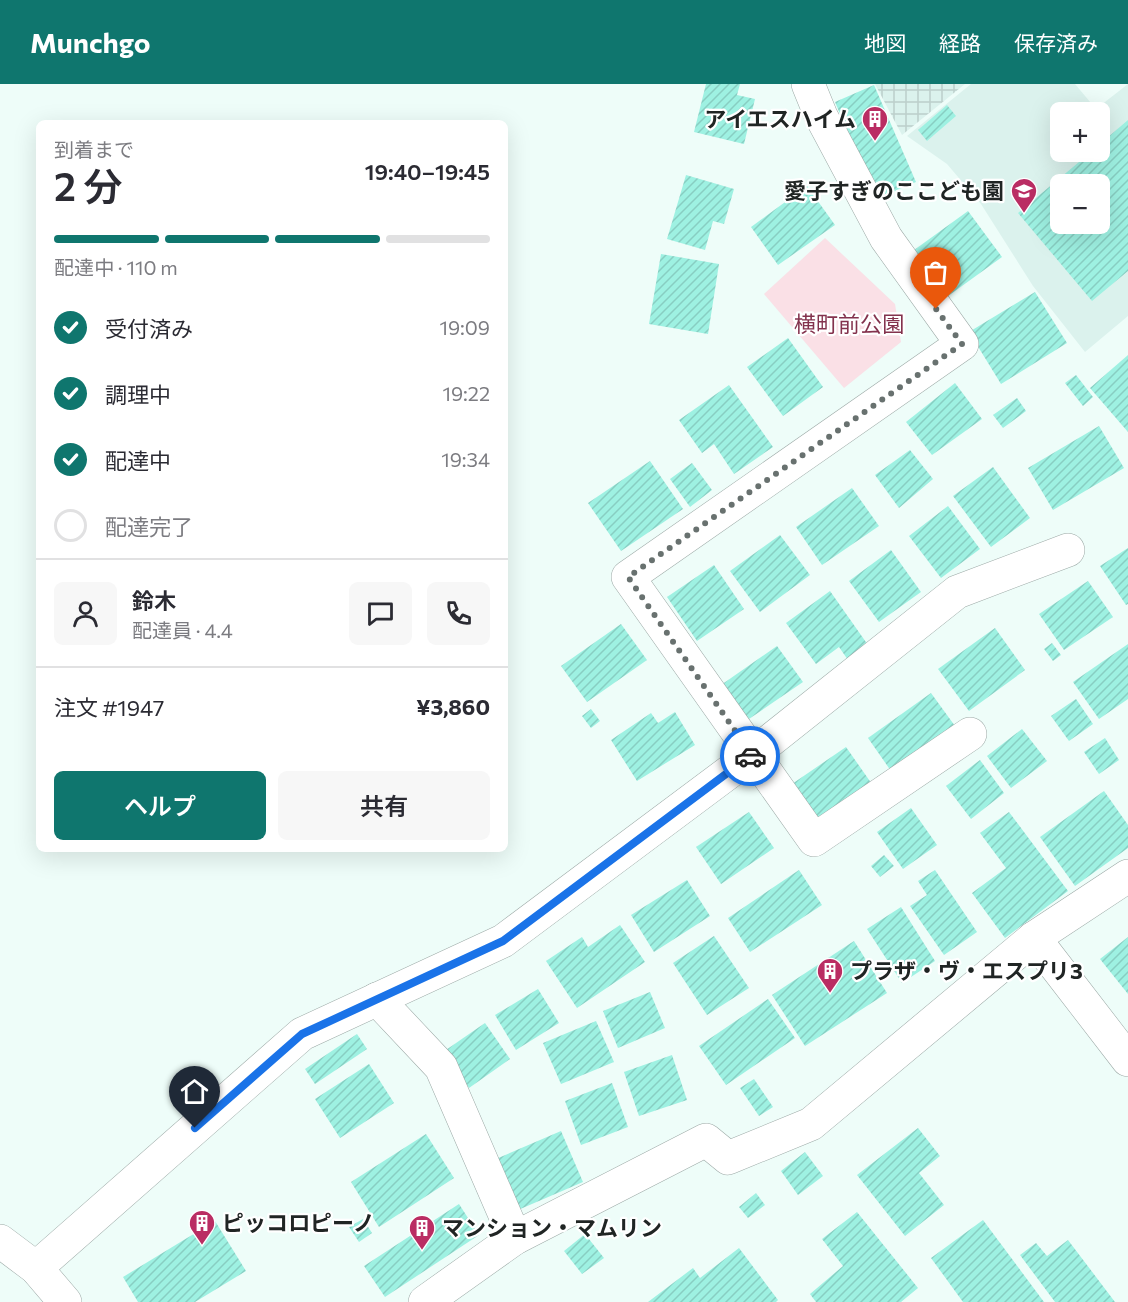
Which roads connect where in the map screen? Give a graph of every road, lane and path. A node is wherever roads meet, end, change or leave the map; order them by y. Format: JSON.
{"nodes":[{"id":1,"x":808,"y":84,"type":"edge"},
{"id":2,"x":1068,"y":550,"type":"dead end"},
{"id":3,"x":970,"y":734,"type":"dead end"},
{"id":4,"x":752,"y":755,"type":"junction"},
{"id":5,"x":1128,"y":876,"type":"edge"},
{"id":6,"x":1034,"y":938,"type":"junction"},
{"id":7,"x":378,"y":999,"type":"junction"},
{"id":8,"x":1128,"y":1060,"type":"edge"},
{"id":9,"x":515,"y":1238,"type":"junction"},
{"id":10,"x":0,"y":1240,"type":"edge"},
{"id":11,"x":36,"y":1268,"type":"junction"},
{"id":12,"x":65,"y":1302,"type":"edge"},
{"id":13,"x":425,"y":1302,"type":"edge"}],
"edges":[{"from":1,"to":4,"type":"street"},
{"from":2,"to":4,"type":"street"},
{"from":3,"to":4,"type":"street"},
{"from":4,"to":7,"type":"street"},
{"from":5,"to":6,"type":"street"},
{"from":6,"to":8,"type":"street"},
{"from":6,"to":9,"type":"street"},
{"from":7,"to":9,"type":"street"},
{"from":7,"to":11,"type":"street"},
{"from":9,"to":13,"type":"street"},
{"from":10,"to":11,"type":"street"},
{"from":11,"to":12,"type":"street"}]}
